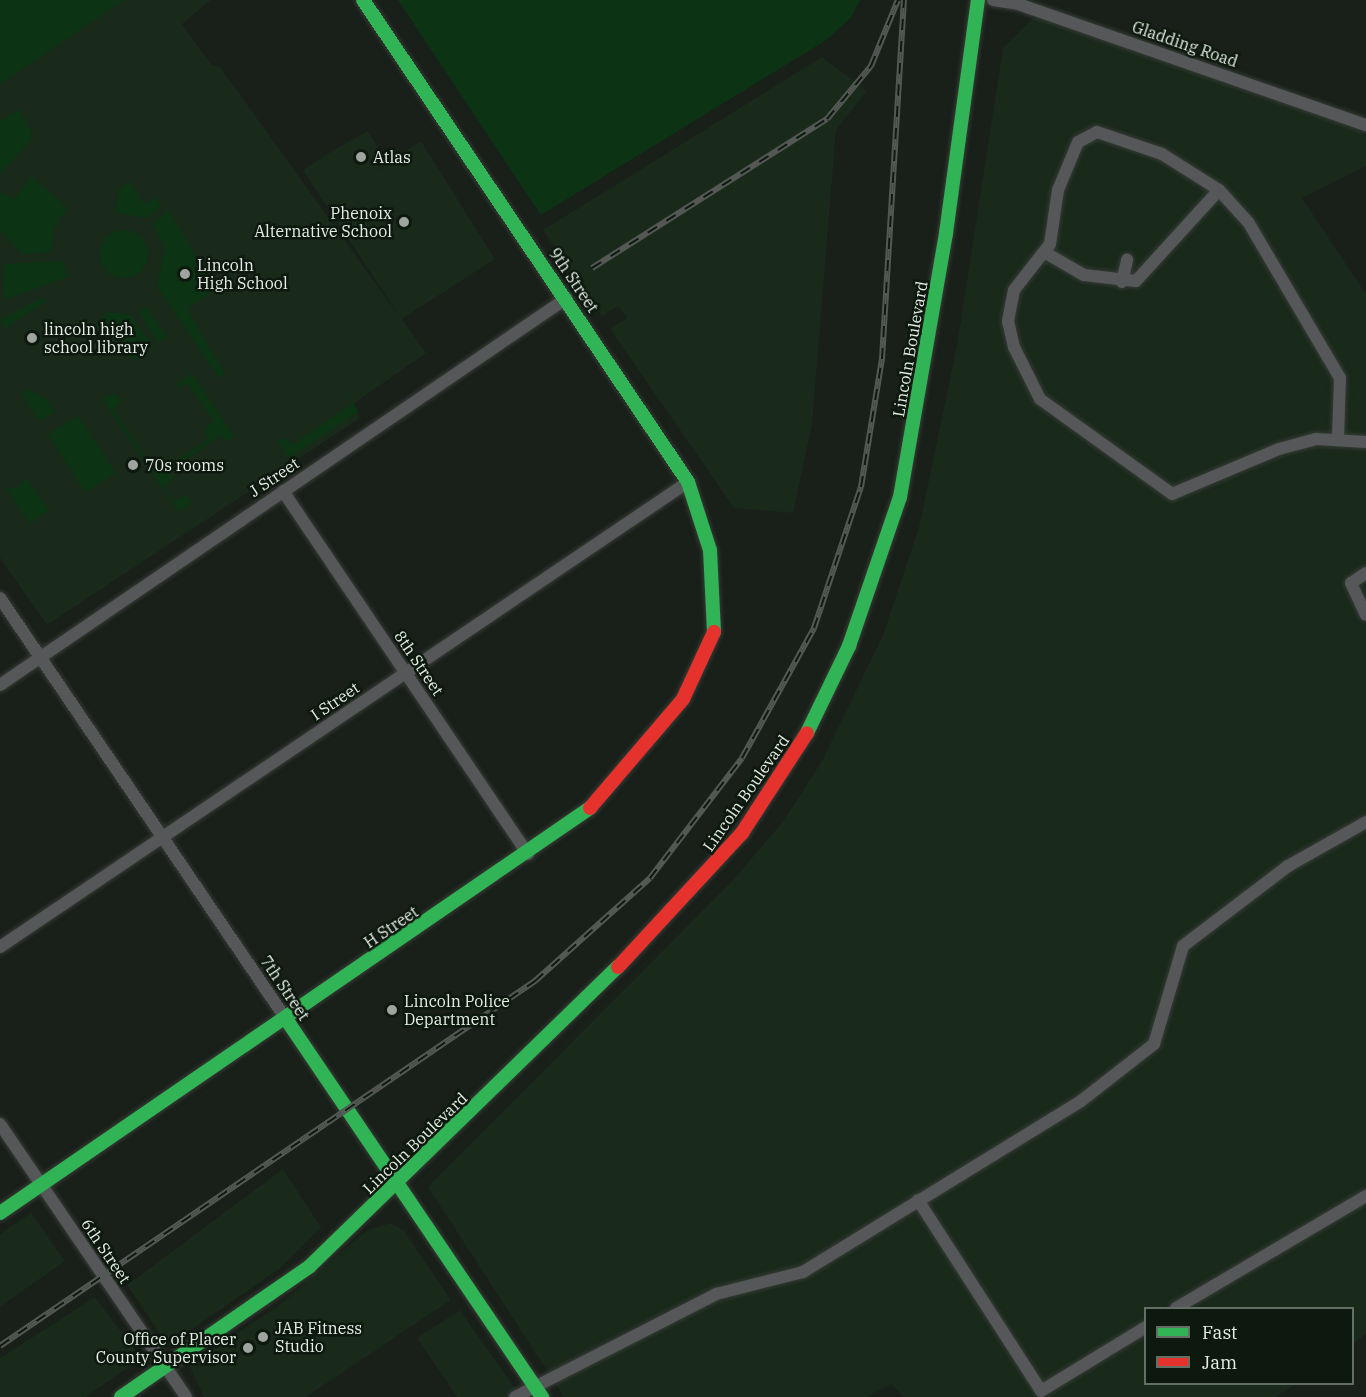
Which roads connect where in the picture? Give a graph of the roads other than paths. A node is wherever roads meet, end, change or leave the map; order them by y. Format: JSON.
{"nodes":[{"id":1,"x":363,"y":0,"type":"edge"},
{"id":2,"x":978,"y":0,"type":"edge"},
{"id":3,"x":993,"y":0,"type":"edge"},
{"id":4,"x":1366,"y":125,"type":"edge"},
{"id":5,"x":1219,"y":190,"type":"junction"},
{"id":6,"x":1044,"y":252,"type":"junction"},
{"id":7,"x":1127,"y":260,"type":"dead end"},
{"id":8,"x":1122,"y":282,"type":"junction"},
{"id":9,"x":567,"y":298,"type":"junction"},
{"id":10,"x":1338,"y":438,"type":"junction"},
{"id":11,"x":1366,"y":442,"type":"edge"},
{"id":12,"x":688,"y":482,"type":"junction"},
{"id":13,"x":283,"y":491,"type":"junction"},
{"id":14,"x":1366,"y":573,"type":"edge"},
{"id":15,"x":716,"y":597,"type":"joint"},
{"id":16,"x":0,"y":598,"type":"edge"},
{"id":17,"x":1366,"y":615,"type":"edge"},
{"id":18,"x":40,"y":656,"type":"junction"},
{"id":19,"x":406,"y":673,"type":"junction"},
{"id":20,"x":0,"y":685,"type":"edge"},
{"id":21,"x":1366,"y":822,"type":"edge"},
{"id":22,"x":163,"y":837,"type":"junction"},
{"id":23,"x":528,"y":854,"type":"junction"},
{"id":24,"x":0,"y":947,"type":"edge"},
{"id":25,"x":286,"y":1019,"type":"junction"},
{"id":26,"x":0,"y":1124,"type":"edge"},
{"id":27,"x":397,"y":1183,"type":"junction"},
{"id":28,"x":41,"y":1185,"type":"junction"},
{"id":29,"x":1366,"y":1196,"type":"edge"},
{"id":30,"x":918,"y":1200,"type":"junction"},
{"id":31,"x":0,"y":1213,"type":"edge"},
{"id":32,"x":1178,"y":1307,"type":"edge"},
{"id":33,"x":1144,"y":1328,"type":"edge"},
{"id":34,"x":165,"y":1366,"type":"junction"},
{"id":35,"x":533,"y":1385,"type":"junction"},
{"id":36,"x":120,"y":1397,"type":"edge"},
{"id":37,"x":186,"y":1397,"type":"edge"},
{"id":38,"x":515,"y":1397,"type":"edge"},
{"id":39,"x":542,"y":1397,"type":"edge"}],
"edges":[{"from":1,"to":9,"type":"street","name":"9th Street"},
{"from":2,"to":27,"type":"street","name":"Lincoln Boulevard"},
{"from":3,"to":4,"type":"street","name":"Gladding Road"},
{"from":5,"to":6,"type":"street"},
{"from":5,"to":8,"type":"street"},
{"from":5,"to":10,"type":"street"},
{"from":6,"to":8,"type":"street"},
{"from":6,"to":10,"type":"street"},
{"from":7,"to":8,"type":"street"},
{"from":9,"to":12,"type":"street","name":"9th Street"},
{"from":9,"to":13,"type":"street","name":"J Street"},
{"from":10,"to":11,"type":"street"},
{"from":12,"to":15,"type":"street","name":"9th Street"},
{"from":12,"to":19,"type":"street","name":"I Street"},
{"from":13,"to":18,"type":"street","name":"J Street"},
{"from":13,"to":19,"type":"street","name":"8th Street"},
{"from":14,"to":17,"type":"street"},
{"from":15,"to":23,"type":"street","name":"H Street"},
{"from":16,"to":18,"type":"street","name":"7th Street"},
{"from":18,"to":20,"type":"street","name":"J Street"},
{"from":18,"to":22,"type":"street","name":"7th Street"},
{"from":19,"to":22,"type":"street","name":"I Street"},
{"from":19,"to":23,"type":"street","name":"8th Street"},
{"from":21,"to":30,"type":"street"},
{"from":22,"to":24,"type":"street","name":"I Street"},
{"from":22,"to":25,"type":"street","name":"7th Street"},
{"from":23,"to":25,"type":"street","name":"H Street"},
{"from":25,"to":27,"type":"street","name":"7th Street"},
{"from":25,"to":28,"type":"street","name":"H Street"},
{"from":26,"to":28,"type":"street","name":"6th Street"},
{"from":27,"to":34,"type":"street","name":"Lincoln Boulevard"},
{"from":27,"to":35,"type":"street","name":"7th Street"},
{"from":28,"to":31,"type":"street","name":"H Street"},
{"from":28,"to":34,"type":"street","name":"6th Street"},
{"from":29,"to":32,"type":"street"},
{"from":30,"to":33,"type":"street"},
{"from":30,"to":35,"type":"street"},
{"from":34,"to":36,"type":"street","name":"Lincoln Boulevard"},
{"from":34,"to":37,"type":"street","name":"6th Street"},
{"from":35,"to":38,"type":"street"},
{"from":35,"to":39,"type":"street","name":"7th Street"}]}
